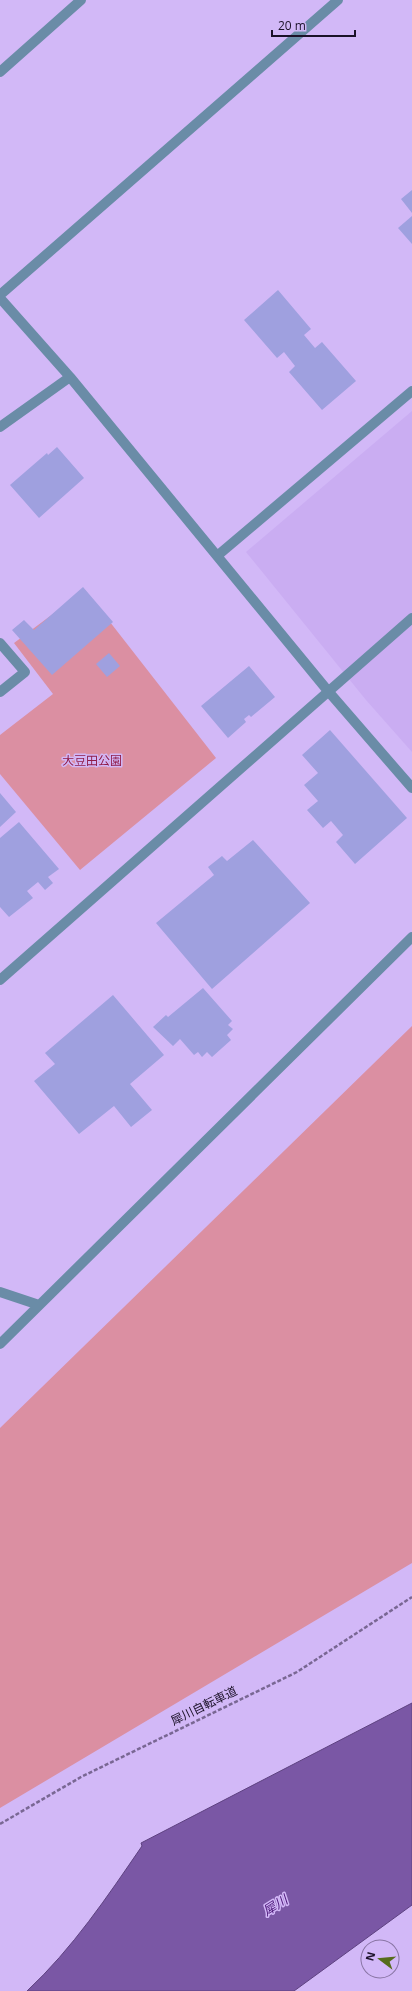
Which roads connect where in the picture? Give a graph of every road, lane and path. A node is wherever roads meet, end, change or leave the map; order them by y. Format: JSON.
{"nodes":[{"id":1,"x":81,"y":0,"type":"edge"},
{"id":2,"x":338,"y":0,"type":"edge"},
{"id":3,"x":0,"y":72,"type":"edge"},
{"id":4,"x":0,"y":295,"type":"edge"},
{"id":5,"x":0,"y":298,"type":"edge"},
{"id":6,"x":70,"y":377,"type":"junction"},
{"id":7,"x":412,"y":391,"type":"edge"},
{"id":8,"x":0,"y":427,"type":"edge"},
{"id":9,"x":217,"y":556,"type":"junction"},
{"id":10,"x":412,"y":618,"type":"edge"},
{"id":11,"x":0,"y":644,"type":"edge"},
{"id":12,"x":328,"y":691,"type":"junction"},
{"id":13,"x":0,"y":692,"type":"edge"},
{"id":14,"x":412,"y":788,"type":"edge"},
{"id":15,"x":412,"y":937,"type":"edge"},
{"id":16,"x":0,"y":980,"type":"edge"},
{"id":17,"x":0,"y":1292,"type":"edge"},
{"id":18,"x":39,"y":1305,"type":"junction"},
{"id":19,"x":0,"y":1344,"type":"edge"},
{"id":20,"x":412,"y":1597,"type":"edge"},
{"id":21,"x":0,"y":1824,"type":"edge"}],
"edges":[{"from":1,"to":3,"type":"street"},
{"from":2,"to":4,"type":"street"},
{"from":5,"to":6,"type":"street"},
{"from":6,"to":8,"type":"street"},
{"from":6,"to":9,"type":"street"},
{"from":7,"to":9,"type":"street"},
{"from":9,"to":12,"type":"street"},
{"from":10,"to":12,"type":"street"},
{"from":11,"to":13,"type":"street"},
{"from":12,"to":14,"type":"street"},
{"from":12,"to":16,"type":"street"},
{"from":15,"to":18,"type":"street"},
{"from":17,"to":18,"type":"street"},
{"from":18,"to":19,"type":"street"},
{"from":20,"to":21,"type":"path","name":"犀川自転車道"}]}
